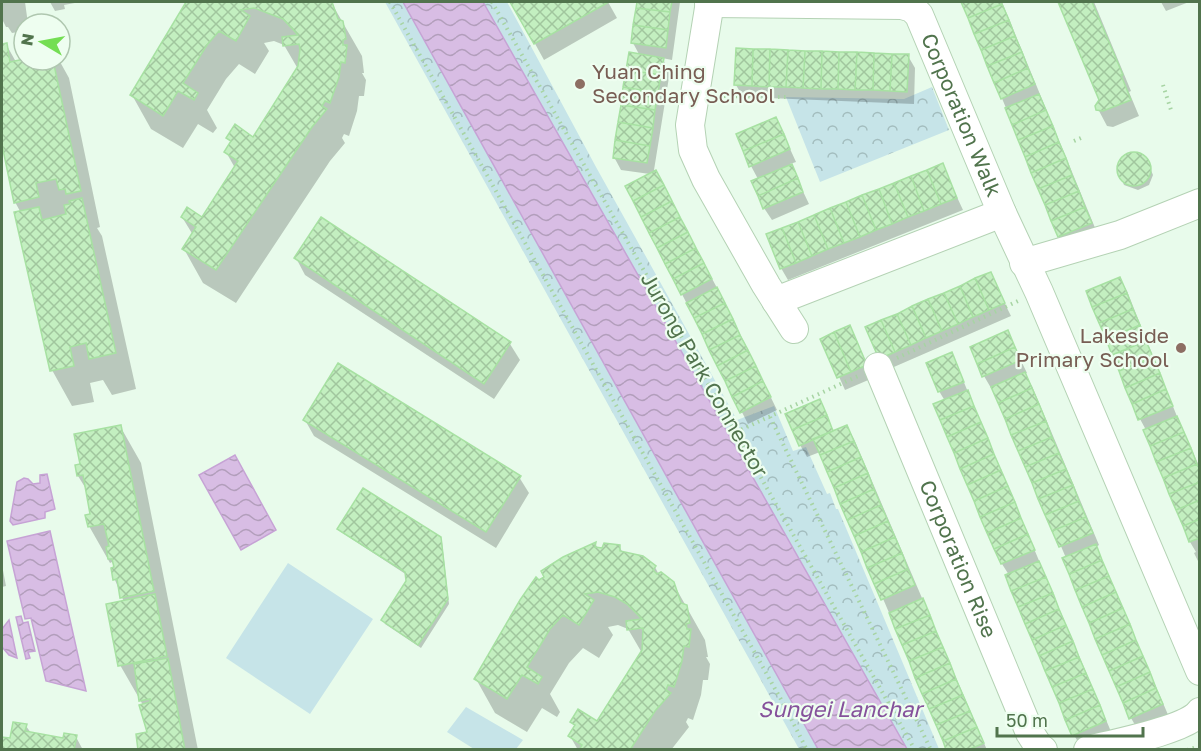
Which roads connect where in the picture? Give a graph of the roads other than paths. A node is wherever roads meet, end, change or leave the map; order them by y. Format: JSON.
{"nodes":[{"id":1,"x":710,"y":2,"type":"edge"},
{"id":2,"x":1200,"y":203,"type":"edge"},
{"id":3,"x":1002,"y":213,"type":"junction"},
{"id":4,"x":1024,"y":263,"type":"junction"},
{"id":5,"x":776,"y":300,"type":"junction"},
{"id":6,"x":794,"y":328,"type":"dead end"},
{"id":7,"x":878,"y":367,"type":"dead end"},
{"id":8,"x":1200,"y":671,"type":"edge"},
{"id":9,"x":1200,"y":712,"type":"edge"},
{"id":10,"x":1127,"y":745,"type":"edge"},
{"id":11,"x":1043,"y":750,"type":"edge"},
{"id":12,"x":1088,"y":750,"type":"edge"}],
"edges":[{"from":1,"to":3,"type":"street","name":"Corporation Walk"},
{"from":1,"to":5,"type":"street","name":"Corporation Walk"},
{"from":2,"to":4,"type":"street"},
{"from":3,"to":4,"type":"street","name":"Corporation Walk"},
{"from":3,"to":5,"type":"street","name":"Corporation Walk"},
{"from":4,"to":8,"type":"street","name":"Corporation Walk"},
{"from":5,"to":6,"type":"street","name":"Corporation Walk"},
{"from":7,"to":11,"type":"street","name":"Corporation Rise"},
{"from":9,"to":10,"type":"street"},
{"from":10,"to":12,"type":"street"}]}
